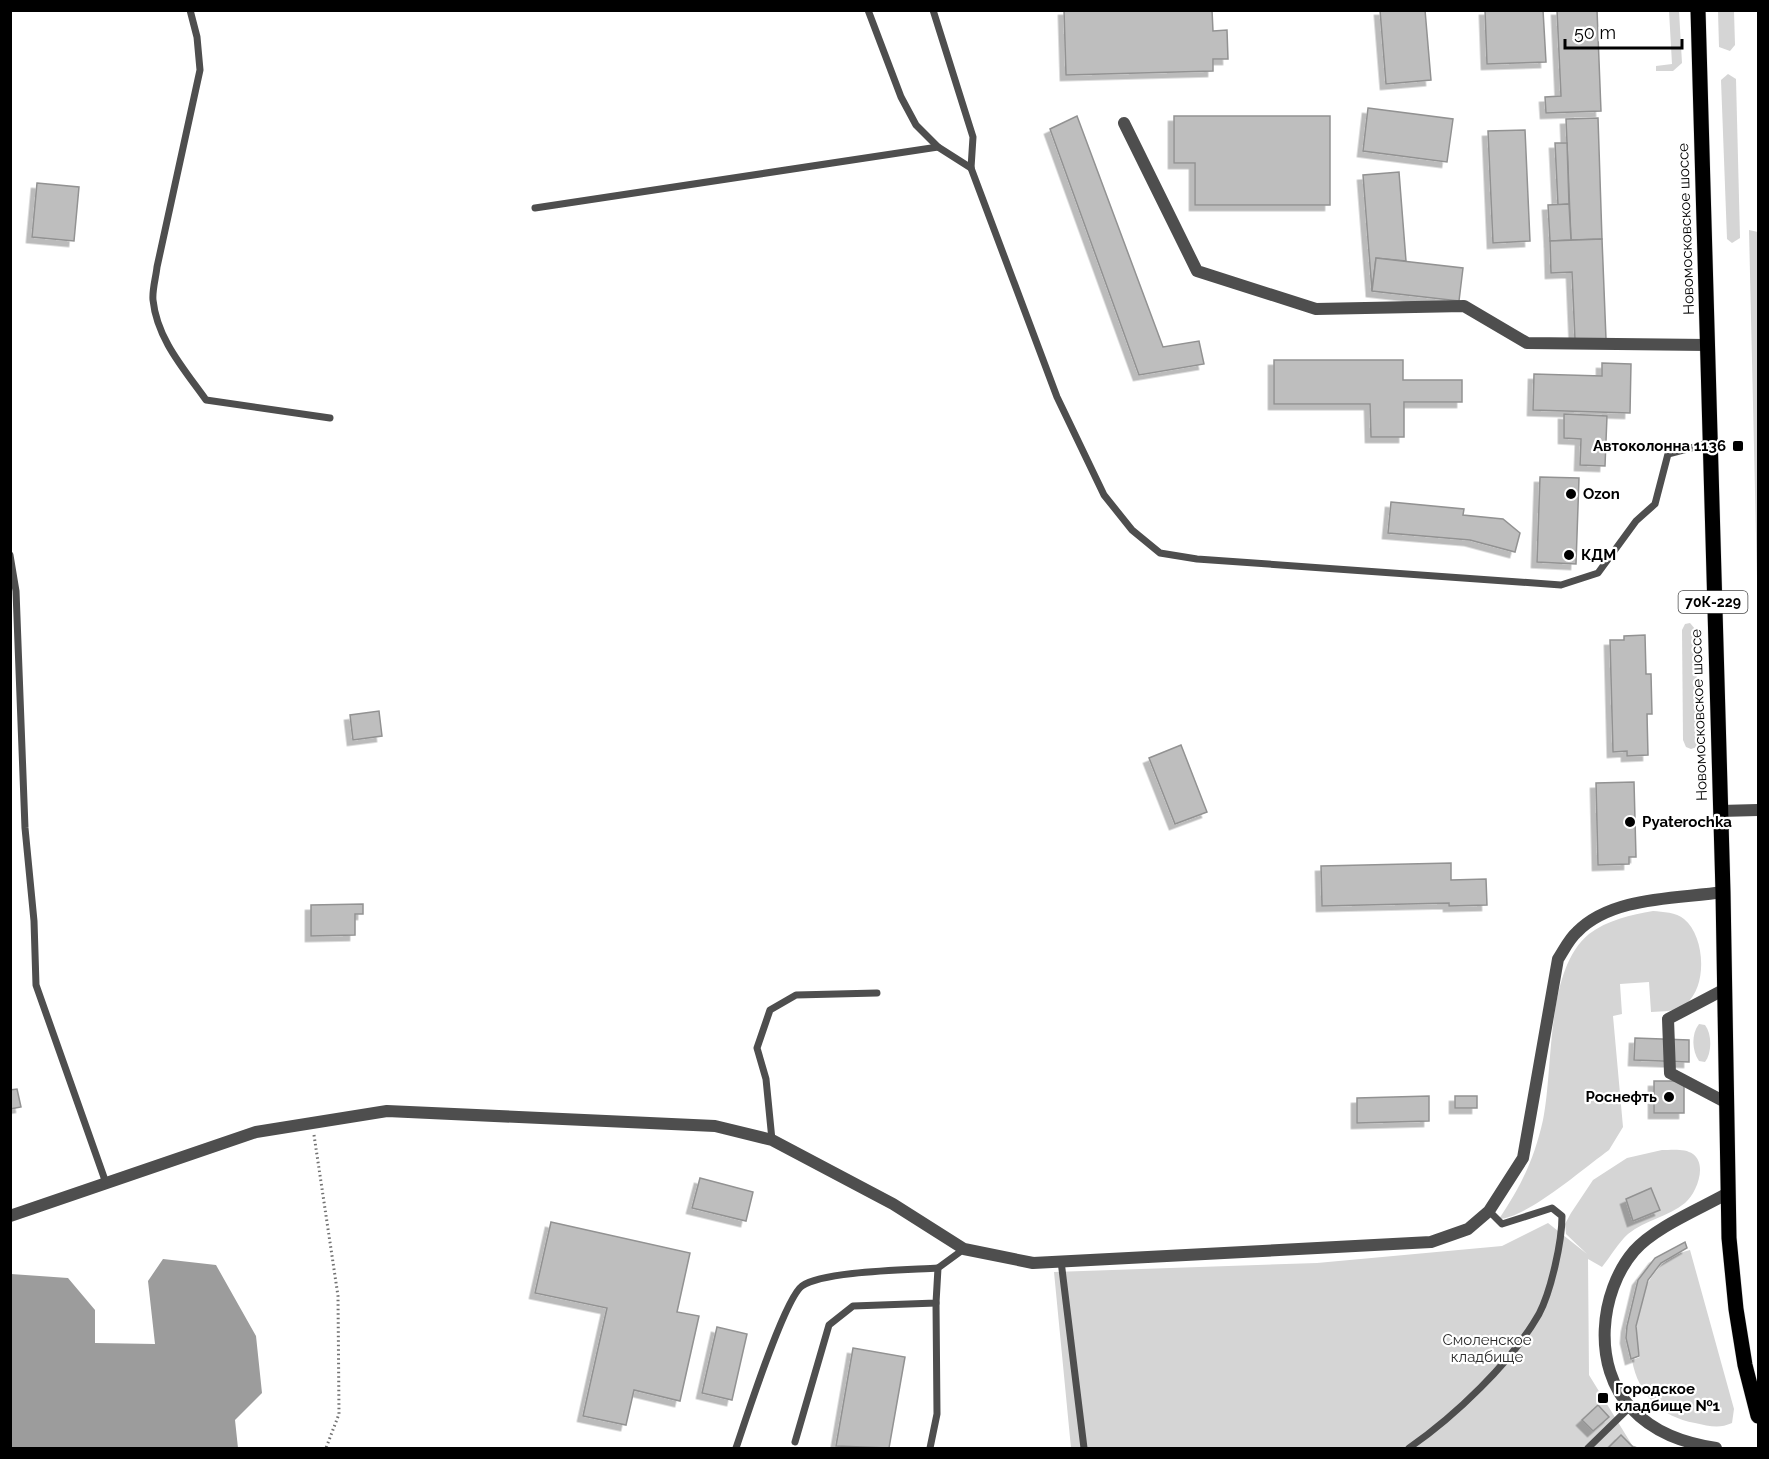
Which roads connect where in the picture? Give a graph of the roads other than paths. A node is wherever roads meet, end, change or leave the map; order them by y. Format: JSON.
{"nodes":[{"id":1,"x":190,"y":10,"type":"edge"},
{"id":2,"x":868,"y":10,"type":"edge"},
{"id":3,"x":933,"y":10,"type":"edge"},
{"id":4,"x":1698,"y":10,"type":"edge"},
{"id":5,"x":1124,"y":123,"type":"dead end"},
{"id":6,"x":938,"y":147,"type":"junction"},
{"id":7,"x":971,"y":168,"type":"junction"},
{"id":8,"x":535,"y":208,"type":"dead end"},
{"id":9,"x":1707,"y":345,"type":"junction"},
{"id":10,"x":330,"y":418,"type":"dead end"},
{"id":11,"x":1710,"y":443,"type":"junction"},
{"id":12,"x":10,"y":555,"type":"edge"},
{"id":13,"x":1758,"y":810,"type":"edge"},
{"id":14,"x":1720,"y":811,"type":"junction"},
{"id":15,"x":1723,"y":892,"type":"junction"},
{"id":16,"x":1725,"y":989,"type":"junction"},
{"id":17,"x":878,"y":993,"type":"dead end"},
{"id":18,"x":1727,"y":1103,"type":"junction"},
{"id":19,"x":772,"y":1140,"type":"junction"},
{"id":20,"x":106,"y":1183,"type":"junction"},
{"id":21,"x":1728,"y":1193,"type":"junction"},
{"id":22,"x":1489,"y":1211,"type":"junction"},
{"id":23,"x":10,"y":1216,"type":"edge"},
{"id":24,"x":964,"y":1249,"type":"junction"},
{"id":25,"x":1061,"y":1261,"type":"junction"},
{"id":26,"x":938,"y":1268,"type":"junction"},
{"id":27,"x":936,"y":1303,"type":"junction"},
{"id":28,"x":1630,"y":1407,"type":"junction"},
{"id":29,"x":1758,"y":1416,"type":"edge"},
{"id":30,"x":795,"y":1442,"type":"dead end"},
{"id":31,"x":736,"y":1449,"type":"edge"},
{"id":32,"x":930,"y":1449,"type":"edge"},
{"id":33,"x":1084,"y":1449,"type":"edge"},
{"id":34,"x":1409,"y":1449,"type":"edge"},
{"id":35,"x":1588,"y":1449,"type":"edge"},
{"id":36,"x":1716,"y":1449,"type":"edge"}],
"edges":[{"from":1,"to":10,"type":"lane"},
{"from":2,"to":6,"type":"lane"},
{"from":3,"to":7,"type":"lane"},
{"from":4,"to":9,"type":"main road","name":"Новомосковское шоссе","number":"70К-229"},
{"from":5,"to":9,"type":"street"},
{"from":6,"to":7,"type":"lane"},
{"from":6,"to":8,"type":"lane"},
{"from":7,"to":11,"type":"lane"},
{"from":9,"to":11,"type":"main road","name":"Новомосковское шоссе","number":"70К-229"},
{"from":11,"to":14,"type":"main road","name":"Новомосковское шоссе","number":"70К-229"},
{"from":12,"to":20,"type":"lane"},
{"from":13,"to":14,"type":"street"},
{"from":14,"to":15,"type":"main road","name":"Новомосковское шоссе","number":"70К-229"},
{"from":15,"to":16,"type":"main road","name":"Новомосковское шоссе","number":"70К-229"},
{"from":15,"to":22,"type":"street"},
{"from":16,"to":18,"type":"main road","name":"Новомосковское шоссе","number":"70К-229"},
{"from":16,"to":18,"type":"street"},
{"from":17,"to":19,"type":"lane"},
{"from":18,"to":21,"type":"main road","name":"Новомосковское шоссе","number":"70К-229"},
{"from":19,"to":20,"type":"street"},
{"from":19,"to":24,"type":"street"},
{"from":20,"to":23,"type":"street"},
{"from":21,"to":28,"type":"street"},
{"from":21,"to":29,"type":"main road","name":"Новомосковское шоссе","number":"70К-229"},
{"from":22,"to":25,"type":"street"},
{"from":22,"to":34,"type":"lane"},
{"from":24,"to":25,"type":"street"},
{"from":24,"to":26,"type":"lane"},
{"from":25,"to":33,"type":"lane"},
{"from":26,"to":27,"type":"lane"},
{"from":26,"to":31,"type":"lane"},
{"from":27,"to":30,"type":"lane"},
{"from":27,"to":32,"type":"lane"},
{"from":28,"to":35,"type":"lane"},
{"from":28,"to":36,"type":"street"}]}
